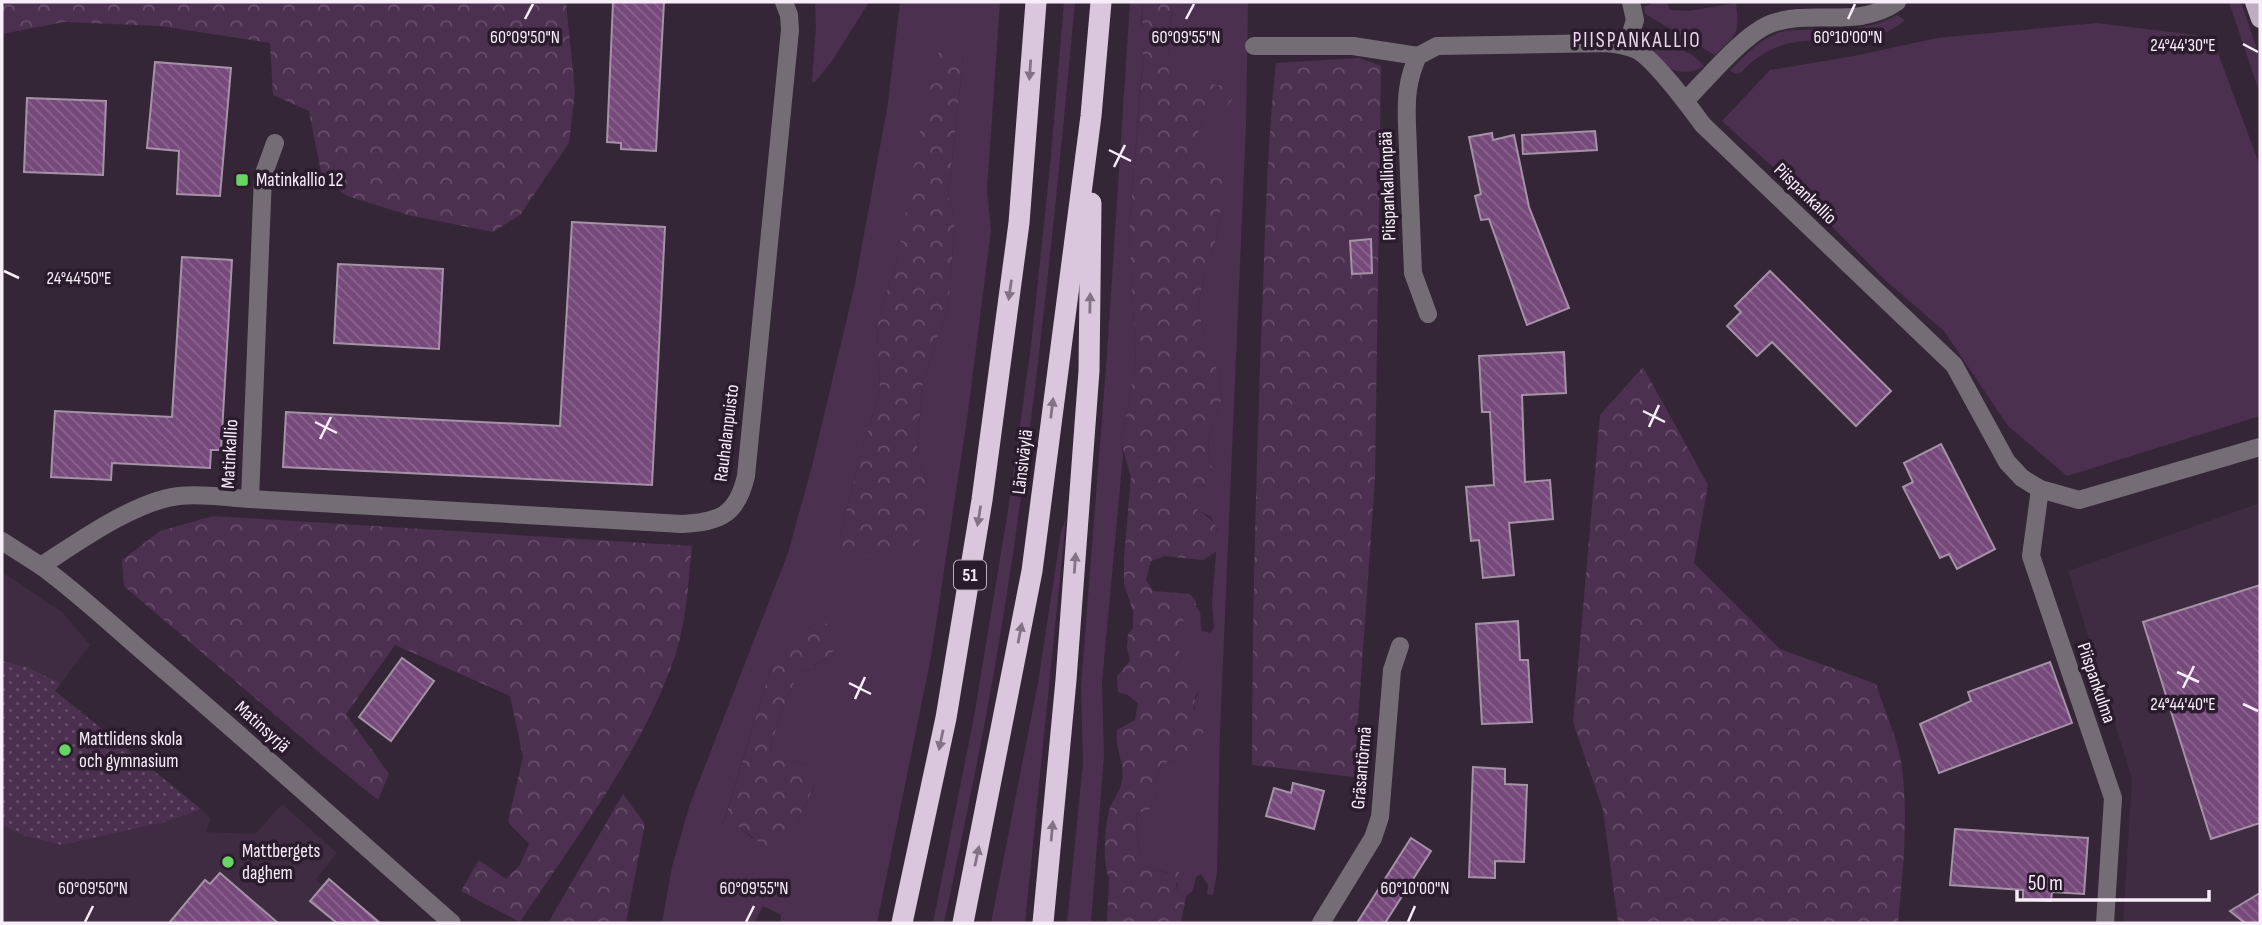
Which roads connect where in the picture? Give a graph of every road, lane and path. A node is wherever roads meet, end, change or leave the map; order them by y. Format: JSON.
{"nodes":[{"id":1,"x":784,"y":2,"type":"edge"},
{"id":2,"x":1036,"y":2,"type":"edge"},
{"id":3,"x":1101,"y":2,"type":"edge"},
{"id":4,"x":1631,"y":2,"type":"edge"},
{"id":5,"x":1897,"y":2,"type":"edge"},
{"id":6,"x":2254,"y":2,"type":"edge"},
{"id":7,"x":2260,"y":19,"type":"edge"},
{"id":8,"x":1254,"y":46,"type":"dead end"},
{"id":9,"x":1627,"y":46,"type":"junction"},
{"id":10,"x":1418,"y":56,"type":"junction"},
{"id":11,"x":1685,"y":101,"type":"junction"},
{"id":12,"x":1091,"y":116,"type":"junction"},
{"id":13,"x":275,"y":143,"type":"dead end"},
{"id":14,"x":1428,"y":314,"type":"dead end"},
{"id":15,"x":2260,"y":447,"type":"edge"},
{"id":16,"x":2040,"y":489,"type":"junction"},
{"id":17,"x":250,"y":499,"type":"junction"},
{"id":18,"x":2,"y":541,"type":"edge"},
{"id":19,"x":41,"y":566,"type":"junction"},
{"id":20,"x":1400,"y":646,"type":"dead end"},
{"id":21,"x":452,"y":923,"type":"edge"},
{"id":22,"x":902,"y":923,"type":"edge"},
{"id":23,"x":963,"y":923,"type":"edge"},
{"id":24,"x":1043,"y":923,"type":"edge"},
{"id":25,"x":1321,"y":923,"type":"edge"},
{"id":26,"x":2105,"y":923,"type":"edge"}],
"edges":[{"from":1,"to":17,"type":"street","name":"Rauhalanpuisto"},
{"from":2,"to":22,"type":"highway","name":"Länsiväylä","number":"51","one_way":true},
{"from":3,"to":12,"type":"highway","name":"Länsiväylä"},
{"from":4,"to":9,"type":"street"},
{"from":5,"to":11,"type":"street"},
{"from":6,"to":7,"type":"main road"},
{"from":8,"to":10,"type":"street"},
{"from":9,"to":10,"type":"street"},
{"from":9,"to":11,"type":"street","name":"Piispankallio"},
{"from":10,"to":14,"type":"street","name":"Piispankallionpää"},
{"from":11,"to":16,"type":"street","name":"Piispankallio"},
{"from":23,"to":12,"type":"highway","name":"Länsiväylä","one_way":true},
{"from":24,"to":12,"type":"highway","one_way":true},
{"from":13,"to":17,"type":"street","name":"Matinkallio"},
{"from":15,"to":16,"type":"street","name":"Piispankallio"},
{"from":16,"to":26,"type":"street","name":"Piispankulma"},
{"from":17,"to":19,"type":"street","name":"Matinkallio"},
{"from":18,"to":19,"type":"street"},
{"from":19,"to":21,"type":"street","name":"Matinsyrjä"},
{"from":20,"to":25,"type":"street","name":"Gräsantörmä"}]}
